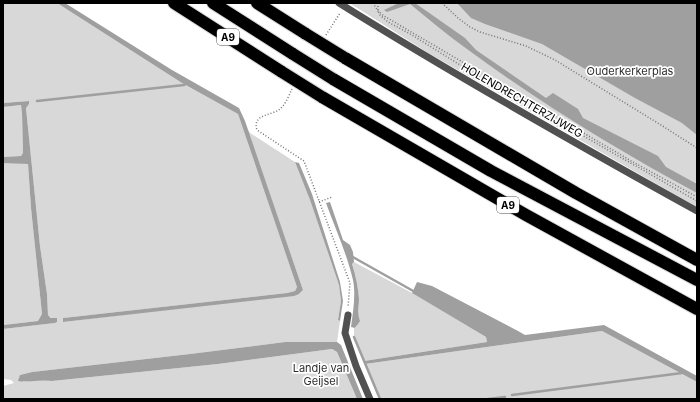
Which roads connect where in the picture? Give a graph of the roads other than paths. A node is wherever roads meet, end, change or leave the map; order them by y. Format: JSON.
{"nodes":[{"id":1,"x":174,"y":3,"type":"edge"},
{"id":2,"x":213,"y":3,"type":"edge"},
{"id":3,"x":257,"y":3,"type":"edge"},
{"id":4,"x":341,"y":5,"type":"edge"},
{"id":5,"x":697,"y":211,"type":"edge"},
{"id":6,"x":697,"y":260,"type":"edge"},
{"id":7,"x":697,"y":280,"type":"edge"},
{"id":8,"x":697,"y":309,"type":"edge"},
{"id":9,"x":348,"y":315,"type":"road end"},
{"id":10,"x":370,"y":399,"type":"edge"}],
"edges":[{"from":1,"to":8,"type":"highway","number":"A9","bridge":true},
{"from":2,"to":7,"type":"highway","number":"A9","bridge":true},
{"from":3,"to":6,"type":"highway","bridge":true},
{"from":4,"to":5,"type":"street","name":"HOLENDRECHTERZIJWEG"},
{"from":9,"to":10,"type":"street"}]}
